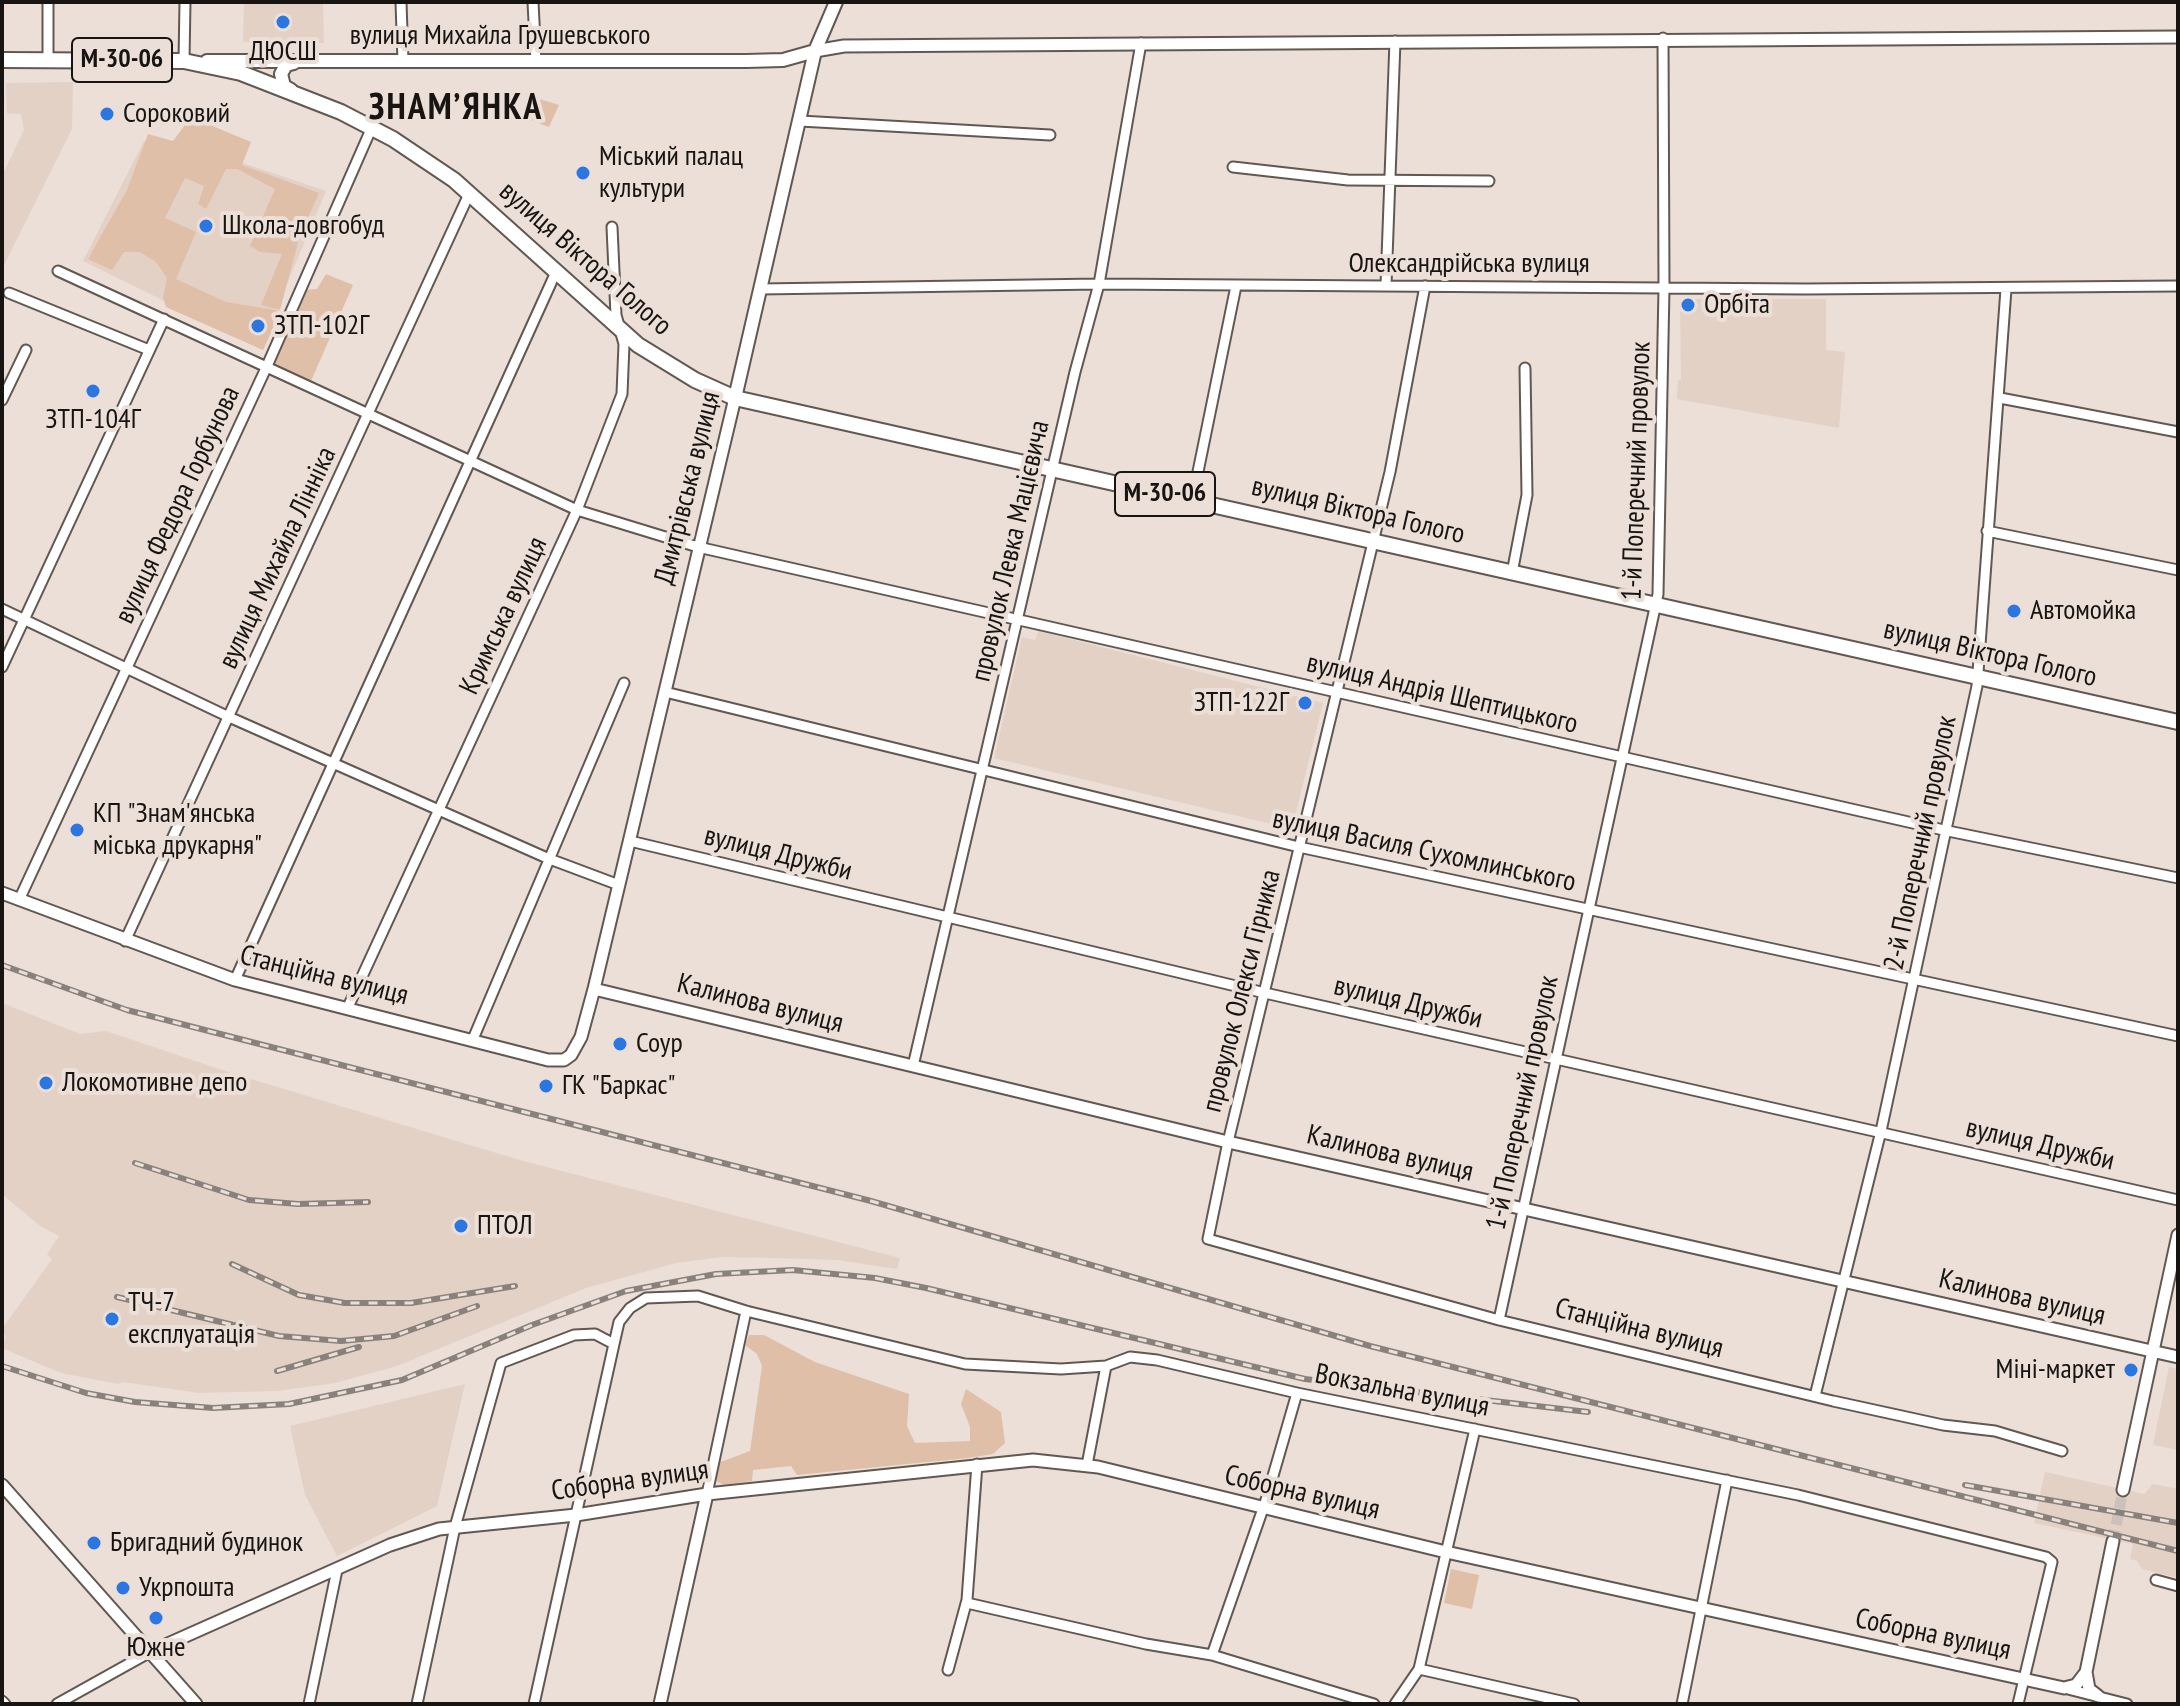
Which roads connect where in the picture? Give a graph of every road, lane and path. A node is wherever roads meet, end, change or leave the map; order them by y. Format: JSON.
{"nodes":[{"id":1,"x":48,"y":2,"type":"edge"},
{"id":2,"x":185,"y":2,"type":"edge"},
{"id":3,"x":401,"y":2,"type":"edge"},
{"id":4,"x":533,"y":2,"type":"edge"},
{"id":5,"x":836,"y":2,"type":"edge"},
{"id":6,"x":2178,"y":37,"type":"edge"},
{"id":7,"x":1663,"y":38,"type":"junction"},
{"id":8,"x":1395,"y":41,"type":"junction"},
{"id":9,"x":1141,"y":43,"type":"junction"},
{"id":10,"x":815,"y":51,"type":"junction"},
{"id":11,"x":2,"y":60,"type":"edge"},
{"id":12,"x":48,"y":60,"type":"junction"},
{"id":13,"x":184,"y":61,"type":"junction"},
{"id":14,"x":403,"y":62,"type":"junction"},
{"id":15,"x":536,"y":62,"type":"junction"},
{"id":16,"x":294,"y":63,"type":"junction"},
{"id":17,"x":241,"y":73,"type":"joint"},
{"id":18,"x":291,"y":90,"type":"junction"},
{"id":19,"x":800,"y":121,"type":"junction"},
{"id":20,"x":372,"y":127,"type":"junction"},
{"id":21,"x":1050,"y":135,"type":"dead end"},
{"id":22,"x":1233,"y":167,"type":"dead end"},
{"id":23,"x":1390,"y":179,"type":"junction"},
{"id":24,"x":1489,"y":181,"type":"dead end"},
{"id":25,"x":470,"y":192,"type":"junction"},
{"id":26,"x":612,"y":227,"type":"dead end"},
{"id":27,"x":58,"y":271,"type":"dead end"},
{"id":28,"x":556,"y":272,"type":"junction"},
{"id":29,"x":1099,"y":284,"type":"junction"},
{"id":30,"x":1386,"y":285,"type":"junction"},
{"id":31,"x":1236,"y":286,"type":"junction"},
{"id":32,"x":1425,"y":286,"type":"junction"},
{"id":33,"x":2178,"y":286,"type":"edge"},
{"id":34,"x":1664,"y":288,"type":"junction"},
{"id":35,"x":760,"y":289,"type":"junction"},
{"id":36,"x":2006,"y":289,"type":"junction"},
{"id":37,"x":9,"y":293,"type":"dead end"},
{"id":38,"x":164,"y":319,"type":"junction"},
{"id":39,"x":621,"y":332,"type":"junction"},
{"id":40,"x":26,"y":350,"type":"dead end"},
{"id":41,"x":149,"y":350,"type":"junction"},
{"id":42,"x":267,"y":366,"type":"junction"},
{"id":43,"x":1525,"y":368,"type":"dead end"},
{"id":44,"x":735,"y":398,"type":"junction"},
{"id":45,"x":2000,"y":398,"type":"junction"},
{"id":46,"x":2,"y":400,"type":"edge"},
{"id":47,"x":369,"y":412,"type":"junction"},
{"id":48,"x":2178,"y":432,"type":"edge"},
{"id":49,"x":471,"y":462,"type":"junction"},
{"id":50,"x":1052,"y":469,"type":"junction"},
{"id":51,"x":1192,"y":501,"type":"junction"},
{"id":52,"x":577,"y":510,"type":"junction"},
{"id":53,"x":1987,"y":531,"type":"junction"},
{"id":54,"x":1373,"y":540,"type":"junction"},
{"id":55,"x":698,"y":547,"type":"junction"},
{"id":56,"x":2178,"y":570,"type":"edge"},
{"id":57,"x":1512,"y":573,"type":"junction"},
{"id":58,"x":1655,"y":605,"type":"junction"},
{"id":59,"x":2,"y":609,"type":"edge"},
{"id":60,"x":25,"y":620,"type":"junction"},
{"id":61,"x":1019,"y":621,"type":"junction"},
{"id":62,"x":2,"y":667,"type":"edge"},
{"id":63,"x":126,"y":668,"type":"junction"},
{"id":64,"x":1978,"y":678,"type":"junction"},
{"id":65,"x":624,"y":683,"type":"dead end"},
{"id":66,"x":665,"y":692,"type":"junction"},
{"id":67,"x":1338,"y":694,"type":"junction"},
{"id":68,"x":229,"y":717,"type":"junction"},
{"id":69,"x":2178,"y":722,"type":"edge"},
{"id":70,"x":1622,"y":757,"type":"junction"},
{"id":71,"x":336,"y":763,"type":"junction"},
{"id":72,"x":983,"y":771,"type":"junction"},
{"id":73,"x":438,"y":810,"type":"junction"},
{"id":74,"x":1948,"y":831,"type":"junction"},
{"id":75,"x":630,"y":841,"type":"junction"},
{"id":76,"x":1299,"y":847,"type":"junction"},
{"id":77,"x":547,"y":858,"type":"junction"},
{"id":78,"x":2178,"y":878,"type":"edge"},
{"id":79,"x":619,"y":885,"type":"junction"},
{"id":80,"x":2,"y":893,"type":"edge"},
{"id":81,"x":19,"y":900,"type":"junction"},
{"id":82,"x":1589,"y":909,"type":"junction"},
{"id":83,"x":949,"y":917,"type":"junction"},
{"id":84,"x":125,"y":941,"type":"junction"},
{"id":85,"x":235,"y":980,"type":"junction"},
{"id":86,"x":1914,"y":980,"type":"junction"},
{"id":87,"x":594,"y":989,"type":"junction"},
{"id":88,"x":1265,"y":993,"type":"junction"},
{"id":89,"x":348,"y":1007,"type":"junction"},
{"id":90,"x":2178,"y":1036,"type":"edge"},
{"id":91,"x":473,"y":1039,"type":"junction"},
{"id":92,"x":1554,"y":1058,"type":"junction"},
{"id":93,"x":913,"y":1066,"type":"junction"},
{"id":94,"x":1881,"y":1131,"type":"junction"},
{"id":95,"x":1228,"y":1142,"type":"junction"},
{"id":96,"x":2178,"y":1200,"type":"edge"},
{"id":97,"x":1522,"y":1208,"type":"junction"},
{"id":98,"x":2178,"y":1235,"type":"edge"},
{"id":99,"x":1208,"y":1239,"type":"joint"},
{"id":100,"x":1844,"y":1282,"type":"junction"},
{"id":101,"x":746,"y":1311,"type":"junction"},
{"id":102,"x":1499,"y":1320,"type":"junction"},
{"id":103,"x":614,"y":1344,"type":"junction"},
{"id":104,"x":2154,"y":1352,"type":"junction"},
{"id":105,"x":2178,"y":1357,"type":"edge"},
{"id":106,"x":1106,"y":1366,"type":"junction"},
{"id":107,"x":1297,"y":1393,"type":"junction"},
{"id":108,"x":1815,"y":1396,"type":"junction"},
{"id":109,"x":1475,"y":1429,"type":"junction"},
{"id":110,"x":2062,"y":1451,"type":"dead end"},
{"id":111,"x":977,"y":1464,"type":"junction"},
{"id":112,"x":1087,"y":1465,"type":"junction"},
{"id":113,"x":1727,"y":1480,"type":"junction"},
{"id":114,"x":2,"y":1485,"type":"edge"},
{"id":115,"x":2123,"y":1490,"type":"tunnel mouth"},
{"id":116,"x":707,"y":1494,"type":"junction"},
{"id":117,"x":1262,"y":1509,"type":"junction"},
{"id":118,"x":576,"y":1515,"type":"junction"},
{"id":119,"x":455,"y":1527,"type":"junction"},
{"id":120,"x":2113,"y":1541,"type":"tunnel mouth"},
{"id":121,"x":1446,"y":1552,"type":"junction"},
{"id":122,"x":337,"y":1570,"type":"junction"},
{"id":123,"x":2156,"y":1580,"type":"dead end"},
{"id":124,"x":2178,"y":1586,"type":"edge"},
{"id":125,"x":967,"y":1603,"type":"junction"},
{"id":126,"x":1701,"y":1609,"type":"junction"},
{"id":127,"x":152,"y":1651,"type":"junction"},
{"id":128,"x":1212,"y":1655,"type":"junction"},
{"id":129,"x":1419,"y":1669,"type":"junction"},
{"id":130,"x":948,"y":1670,"type":"dead end"},
{"id":131,"x":2086,"y":1672,"type":"junction"},
{"id":132,"x":2024,"y":1679,"type":"junction"},
{"id":133,"x":2064,"y":1688,"type":"junction"},
{"id":134,"x":2098,"y":1696,"type":"junction"},
{"id":135,"x":57,"y":1704,"type":"edge"},
{"id":136,"x":196,"y":1704,"type":"edge"},
{"id":137,"x":309,"y":1704,"type":"edge"},
{"id":138,"x":417,"y":1704,"type":"edge"},
{"id":139,"x":534,"y":1704,"type":"edge"},
{"id":140,"x":660,"y":1704,"type":"edge"},
{"id":141,"x":1374,"y":1704,"type":"edge"},
{"id":142,"x":1395,"y":1704,"type":"edge"},
{"id":143,"x":1574,"y":1704,"type":"edge"},
{"id":144,"x":1682,"y":1704,"type":"edge"},
{"id":145,"x":2018,"y":1704,"type":"edge"},
{"id":146,"x":2127,"y":1704,"type":"edge"}],
"edges":[{"from":1,"to":12,"type":"street"},
{"from":2,"to":13,"type":"street"},
{"from":3,"to":14,"type":"street"},
{"from":4,"to":15,"type":"street"},
{"from":5,"to":10,"type":"main road","name":"Дмитрівська вулиця"},
{"from":6,"to":7,"type":"street"},
{"from":7,"to":8,"type":"street"},
{"from":7,"to":34,"type":"street","name":"1-й Поперечний провулок"},
{"from":8,"to":9,"type":"street"},
{"from":8,"to":23,"type":"street"},
{"from":9,"to":10,"type":"street"},
{"from":9,"to":29,"type":"street","name":"провулок Левка Мацієвича"},
{"from":10,"to":15,"type":"main road","name":"вулиця Михайла Грушевського"},
{"from":10,"to":19,"type":"main road","name":"Дмитрівська вулиця"},
{"from":11,"to":12,"type":"main road","name":"вулиця Михайла Грушевського","number":"М-30-06"},
{"from":12,"to":13,"type":"main road","name":"вулиця Михайла Грушевського","number":"М-30-06"},
{"from":13,"to":16,"type":"main road","name":"вулиця Михайла Грушевського"},
{"from":13,"to":17,"type":"main road","name":"вулиця Михайла Грушевського","number":"М-30-06"},
{"from":14,"to":15,"type":"main road","name":"вулиця Михайла Грушевського"},
{"from":14,"to":16,"type":"main road","name":"вулиця Михайла Грушевського"},
{"from":16,"to":18,"type":"main road"},
{"from":17,"to":18,"type":"main road","name":"вулиця Віктора Голого","number":"М-30-06"},
{"from":18,"to":20,"type":"main road","name":"вулиця Віктора Голого","number":"М-30-06"},
{"from":19,"to":21,"type":"street"},
{"from":19,"to":35,"type":"main road","name":"Дмитрівська вулиця"},
{"from":20,"to":25,"type":"main road","name":"вулиця Віктора Голого","number":"М-30-06"},
{"from":20,"to":42,"type":"street","name":"вулиця Федора Горбунова"},
{"from":22,"to":23,"type":"street"},
{"from":23,"to":24,"type":"street"},
{"from":23,"to":30,"type":"street"},
{"from":25,"to":28,"type":"main road","name":"вулиця Віктора Голого","number":"М-30-06"},
{"from":25,"to":47,"type":"street","name":"вулиця Михайла Лінніка"},
{"from":26,"to":39,"type":"street","name":"Кримська вулиця"},
{"from":27,"to":38,"type":"street","name":"вулиця Андрія Шептицького"},
{"from":28,"to":39,"type":"main road","name":"вулиця Віктора Голого","number":"М-30-06"},
{"from":28,"to":49,"type":"street"},
{"from":29,"to":31,"type":"street","name":"Олександрійська вулиця"},
{"from":29,"to":35,"type":"street","name":"Олександрійська вулиця"},
{"from":29,"to":50,"type":"street","name":"провулок Левка Мацієвича"},
{"from":30,"to":31,"type":"street","name":"Олександрійська вулиця"},
{"from":30,"to":32,"type":"street","name":"Олександрійська вулиця"},
{"from":31,"to":51,"type":"street"},
{"from":32,"to":34,"type":"street","name":"Олександрійська вулиця"},
{"from":32,"to":54,"type":"street","name":"провулок Олекси Гірника"},
{"from":33,"to":36,"type":"street","name":"Олександрійська вулиця"},
{"from":34,"to":36,"type":"street","name":"Олександрійська вулиця"},
{"from":34,"to":58,"type":"street","name":"1-й Поперечний провулок"},
{"from":35,"to":44,"type":"main road","name":"Дмитрівська вулиця"},
{"from":36,"to":45,"type":"street","name":"2-й Поперечний провулок"},
{"from":37,"to":41,"type":"street"},
{"from":38,"to":41,"type":"street"},
{"from":38,"to":42,"type":"street","name":"вулиця Андрія Шептицького"},
{"from":39,"to":44,"type":"main road","name":"вулиця Віктора Голого","number":"М-30-06"},
{"from":39,"to":52,"type":"street","name":"Кримська вулиця"},
{"from":40,"to":46,"type":"street"},
{"from":41,"to":60,"type":"street"},
{"from":42,"to":47,"type":"street","name":"вулиця Андрія Шептицького"},
{"from":42,"to":63,"type":"street","name":"вулиця Федора Горбунова"},
{"from":43,"to":57,"type":"street"},
{"from":44,"to":50,"type":"main road","name":"вулиця Віктора Голого","number":"М-30-06"},
{"from":44,"to":55,"type":"street","name":"Дмитрівська вулиця"},
{"from":45,"to":48,"type":"street"},
{"from":45,"to":53,"type":"street","name":"2-й Поперечний провулок"},
{"from":47,"to":49,"type":"street","name":"вулиця Андрія Шептицького"},
{"from":47,"to":68,"type":"street","name":"вулиця Михайла Лінніка"},
{"from":49,"to":52,"type":"street","name":"вулиця Андрія Шептицького"},
{"from":49,"to":71,"type":"street"},
{"from":50,"to":51,"type":"main road","name":"вулиця Віктора Голого","number":"М-30-06"},
{"from":50,"to":61,"type":"street","name":"провулок Левка Мацієвича"},
{"from":51,"to":54,"type":"main road","name":"вулиця Віктора Голого","number":"М-30-06"},
{"from":52,"to":55,"type":"street","name":"вулиця Андрія Шептицького"},
{"from":52,"to":73,"type":"street","name":"Кримська вулиця"},
{"from":53,"to":56,"type":"street"},
{"from":53,"to":64,"type":"street","name":"2-й Поперечний провулок"},
{"from":54,"to":57,"type":"main road","name":"вулиця Віктора Голого","number":"М-30-06"},
{"from":54,"to":67,"type":"street","name":"провулок Олекси Гірника"},
{"from":55,"to":61,"type":"street","name":"вулиця Андрія Шептицького"},
{"from":55,"to":66,"type":"street","name":"Дмитрівська вулиця"},
{"from":57,"to":58,"type":"main road","name":"вулиця Віктора Голого","number":"М-30-06"},
{"from":58,"to":64,"type":"main road","name":"вулиця Віктора Голого","number":"М-30-06"},
{"from":58,"to":70,"type":"street","name":"1-й Поперечний провулок"},
{"from":59,"to":60,"type":"street"},
{"from":60,"to":62,"type":"street"},
{"from":60,"to":63,"type":"street"},
{"from":61,"to":67,"type":"street","name":"вулиця Андрія Шептицького"},
{"from":61,"to":72,"type":"street","name":"провулок Левка Мацієвича"},
{"from":63,"to":68,"type":"street"},
{"from":63,"to":81,"type":"street","name":"вулиця Федора Горбунова"},
{"from":64,"to":69,"type":"main road","name":"вулиця Віктора Голого","number":"М-30-06"},
{"from":64,"to":74,"type":"street","name":"2-й Поперечний провулок"},
{"from":65,"to":77,"type":"street"},
{"from":66,"to":72,"type":"street","name":"вулиця Василя Сухомлинського"},
{"from":66,"to":75,"type":"street","name":"Дмитрівська вулиця"},
{"from":67,"to":70,"type":"street","name":"вулиця Андрія Шептицького"},
{"from":67,"to":76,"type":"street","name":"провулок Олекси Гірника"},
{"from":68,"to":71,"type":"street"},
{"from":68,"to":84,"type":"street","name":"вулиця Михайла Лінніка"},
{"from":70,"to":74,"type":"street","name":"вулиця Андрія Шептицького"},
{"from":70,"to":82,"type":"street","name":"1-й Поперечний провулок"},
{"from":71,"to":73,"type":"street"},
{"from":71,"to":85,"type":"street"},
{"from":72,"to":76,"type":"street","name":"вулиця Василя Сухомлинського"},
{"from":72,"to":83,"type":"street","name":"провулок Левка Мацієвича"},
{"from":73,"to":77,"type":"street"},
{"from":73,"to":89,"type":"street","name":"Кримська вулиця"},
{"from":74,"to":78,"type":"street","name":"вулиця Андрія Шептицького"},
{"from":74,"to":86,"type":"street","name":"2-й Поперечний провулок"},
{"from":75,"to":79,"type":"street","name":"Дмитрівська вулиця"},
{"from":75,"to":83,"type":"street","name":"вулиця Дружби"},
{"from":76,"to":82,"type":"street","name":"вулиця Василя Сухомлинського"},
{"from":76,"to":88,"type":"street","name":"провулок Олекси Гірника"},
{"from":77,"to":79,"type":"street"},
{"from":77,"to":91,"type":"street"},
{"from":79,"to":87,"type":"street","name":"Дмитрівська вулиця"},
{"from":80,"to":81,"type":"street","name":"Станційна вулиця"},
{"from":81,"to":84,"type":"street","name":"Станційна вулиця"},
{"from":82,"to":86,"type":"street","name":"вулиця Василя Сухомлинського"},
{"from":82,"to":92,"type":"street","name":"1-й Поперечний провулок"},
{"from":83,"to":88,"type":"street","name":"вулиця Дружби"},
{"from":83,"to":93,"type":"street","name":"провулок Левка Мацієвича"},
{"from":84,"to":85,"type":"street","name":"Станційна вулиця"},
{"from":85,"to":89,"type":"street","name":"Станційна вулиця"},
{"from":86,"to":90,"type":"street","name":"вулиця Василя Сухомлинського"},
{"from":86,"to":94,"type":"street","name":"2-й Поперечний провулок"},
{"from":87,"to":91,"type":"street","name":"Станційна вулиця"},
{"from":87,"to":93,"type":"street","name":"Калинова вулиця"},
{"from":88,"to":92,"type":"street","name":"вулиця Дружби"},
{"from":88,"to":95,"type":"street","name":"провулок Олекси Гірника"},
{"from":89,"to":91,"type":"street","name":"Станційна вулиця"},
{"from":92,"to":94,"type":"street","name":"вулиця Дружби"},
{"from":92,"to":97,"type":"street","name":"1-й Поперечний провулок"},
{"from":93,"to":95,"type":"street","name":"Калинова вулиця"},
{"from":94,"to":96,"type":"street","name":"вулиця Дружби"},
{"from":94,"to":100,"type":"street","name":"2-й Поперечний провулок"},
{"from":95,"to":97,"type":"street","name":"Калинова вулиця"},
{"from":95,"to":99,"type":"street","name":"провулок Олекси Гірника"},
{"from":97,"to":100,"type":"street","name":"Калинова вулиця"},
{"from":97,"to":102,"type":"street","name":"1-й Поперечний провулок"},
{"from":98,"to":104,"type":"street"},
{"from":99,"to":102,"type":"street","name":"Станційна вулиця"},
{"from":100,"to":104,"type":"street","name":"Калинова вулиця"},
{"from":100,"to":108,"type":"street","name":"2-й Поперечний провулок"},
{"from":101,"to":103,"type":"street","name":"Вокзальна вулиця"},
{"from":101,"to":106,"type":"street","name":"Вокзальна вулиця"},
{"from":101,"to":116,"type":"street"},
{"from":102,"to":108,"type":"street","name":"Станційна вулиця"},
{"from":103,"to":118,"type":"street","name":"Вокзальна вулиця"},
{"from":103,"to":119,"type":"street"},
{"from":104,"to":105,"type":"street","name":"Калинова вулиця"},
{"from":104,"to":115,"type":"street"},
{"from":106,"to":107,"type":"street","name":"Вокзальна вулиця"},
{"from":106,"to":112,"type":"street"},
{"from":107,"to":109,"type":"street","name":"Вокзальна вулиця"},
{"from":107,"to":117,"type":"street"},
{"from":108,"to":110,"type":"street","name":"Станційна вулиця"},
{"from":109,"to":113,"type":"street","name":"Вокзальна вулиця"},
{"from":109,"to":121,"type":"street"},
{"from":111,"to":112,"type":"street","name":"Соборна вулиця"},
{"from":111,"to":116,"type":"street","name":"Соборна вулиця"},
{"from":111,"to":125,"type":"street"},
{"from":112,"to":117,"type":"street","name":"Соборна вулиця"},
{"from":113,"to":126,"type":"street"},
{"from":113,"to":132,"type":"street","name":"Вокзальна вулиця"},
{"from":114,"to":127,"type":"street"},
{"from":116,"to":118,"type":"street","name":"Соборна вулиця"},
{"from":116,"to":140,"type":"street"},
{"from":117,"to":121,"type":"street","name":"Соборна вулиця"},
{"from":117,"to":128,"type":"street"},
{"from":118,"to":119,"type":"street","name":"Соборна вулиця"},
{"from":118,"to":139,"type":"street","name":"Вокзальна вулиця"},
{"from":119,"to":122,"type":"street","name":"Соборна вулиця"},
{"from":119,"to":138,"type":"street"},
{"from":120,"to":131,"type":"street"},
{"from":121,"to":126,"type":"street","name":"Соборна вулиця"},
{"from":121,"to":129,"type":"street"},
{"from":122,"to":127,"type":"street","name":"Соборна вулиця"},
{"from":122,"to":137,"type":"street"},
{"from":123,"to":124,"type":"street"},
{"from":125,"to":128,"type":"street"},
{"from":125,"to":130,"type":"street"},
{"from":126,"to":132,"type":"street","name":"Соборна вулиця"},
{"from":126,"to":144,"type":"street"},
{"from":127,"to":135,"type":"street"},
{"from":127,"to":136,"type":"street"},
{"from":128,"to":141,"type":"street"},
{"from":129,"to":142,"type":"street"},
{"from":129,"to":143,"type":"street"},
{"from":131,"to":133,"type":"street"},
{"from":131,"to":134,"type":"street"},
{"from":132,"to":133,"type":"street","name":"Соборна вулиця"},
{"from":132,"to":145,"type":"street"},
{"from":133,"to":134,"type":"street","name":"Соборна вулиця"},
{"from":134,"to":146,"type":"street","name":"Соборна вулиця"}]}
